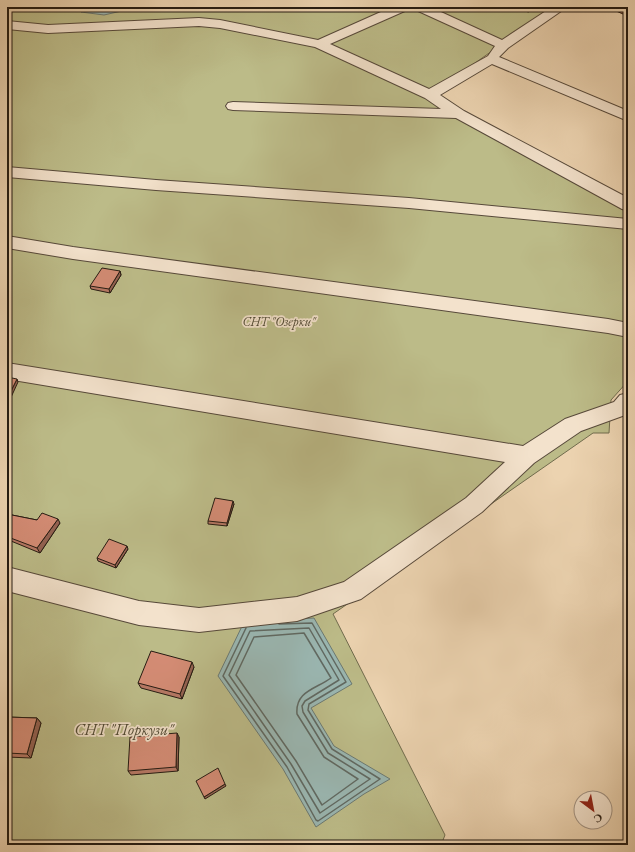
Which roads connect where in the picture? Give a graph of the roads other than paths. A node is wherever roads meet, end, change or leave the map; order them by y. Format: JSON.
{"nodes":[{"id":1,"x":403,"y":7,"type":"edge"},
{"id":2,"x":420,"y":7,"type":"edge"},
{"id":3,"x":561,"y":7,"type":"edge"},
{"id":4,"x":624,"y":7,"type":"edge"},
{"id":5,"x":628,"y":8,"type":"edge"},
{"id":6,"x":7,"y":25,"type":"edge"},
{"id":7,"x":319,"y":44,"type":"junction"},
{"id":8,"x":503,"y":45,"type":"junction"},
{"id":9,"x":491,"y":59,"type":"junction"},
{"id":10,"x":430,"y":95,"type":"junction"},
{"id":11,"x":234,"y":106,"type":"dead end"},
{"id":12,"x":459,"y":114,"type":"junction"},
{"id":13,"x":628,"y":116,"type":"edge"},
{"id":14,"x":7,"y":172,"type":"edge"},
{"id":15,"x":628,"y":205,"type":"edge"},
{"id":16,"x":628,"y":224,"type":"edge"},
{"id":17,"x":7,"y":242,"type":"edge"},
{"id":18,"x":628,"y":330,"type":"edge"},
{"id":19,"x":7,"y":371,"type":"edge"},
{"id":20,"x":626,"y":407,"type":"edge"},
{"id":21,"x":526,"y":456,"type":"junction"},
{"id":22,"x":7,"y":579,"type":"edge"}],
"edges":[{"from":1,"to":7,"type":"street"},
{"from":2,"to":8,"type":"street"},
{"from":3,"to":8,"type":"street"},
{"from":4,"to":5,"type":"street"},
{"from":6,"to":7,"type":"street"},
{"from":7,"to":10,"type":"street"},
{"from":8,"to":9,"type":"street"},
{"from":9,"to":10,"type":"street"},
{"from":9,"to":13,"type":"street"},
{"from":10,"to":12,"type":"street"},
{"from":11,"to":12,"type":"street"},
{"from":12,"to":15,"type":"street"},
{"from":14,"to":16,"type":"street"},
{"from":17,"to":18,"type":"street"},
{"from":19,"to":21,"type":"street"},
{"from":20,"to":21,"type":"street"},
{"from":21,"to":22,"type":"street"}]}
